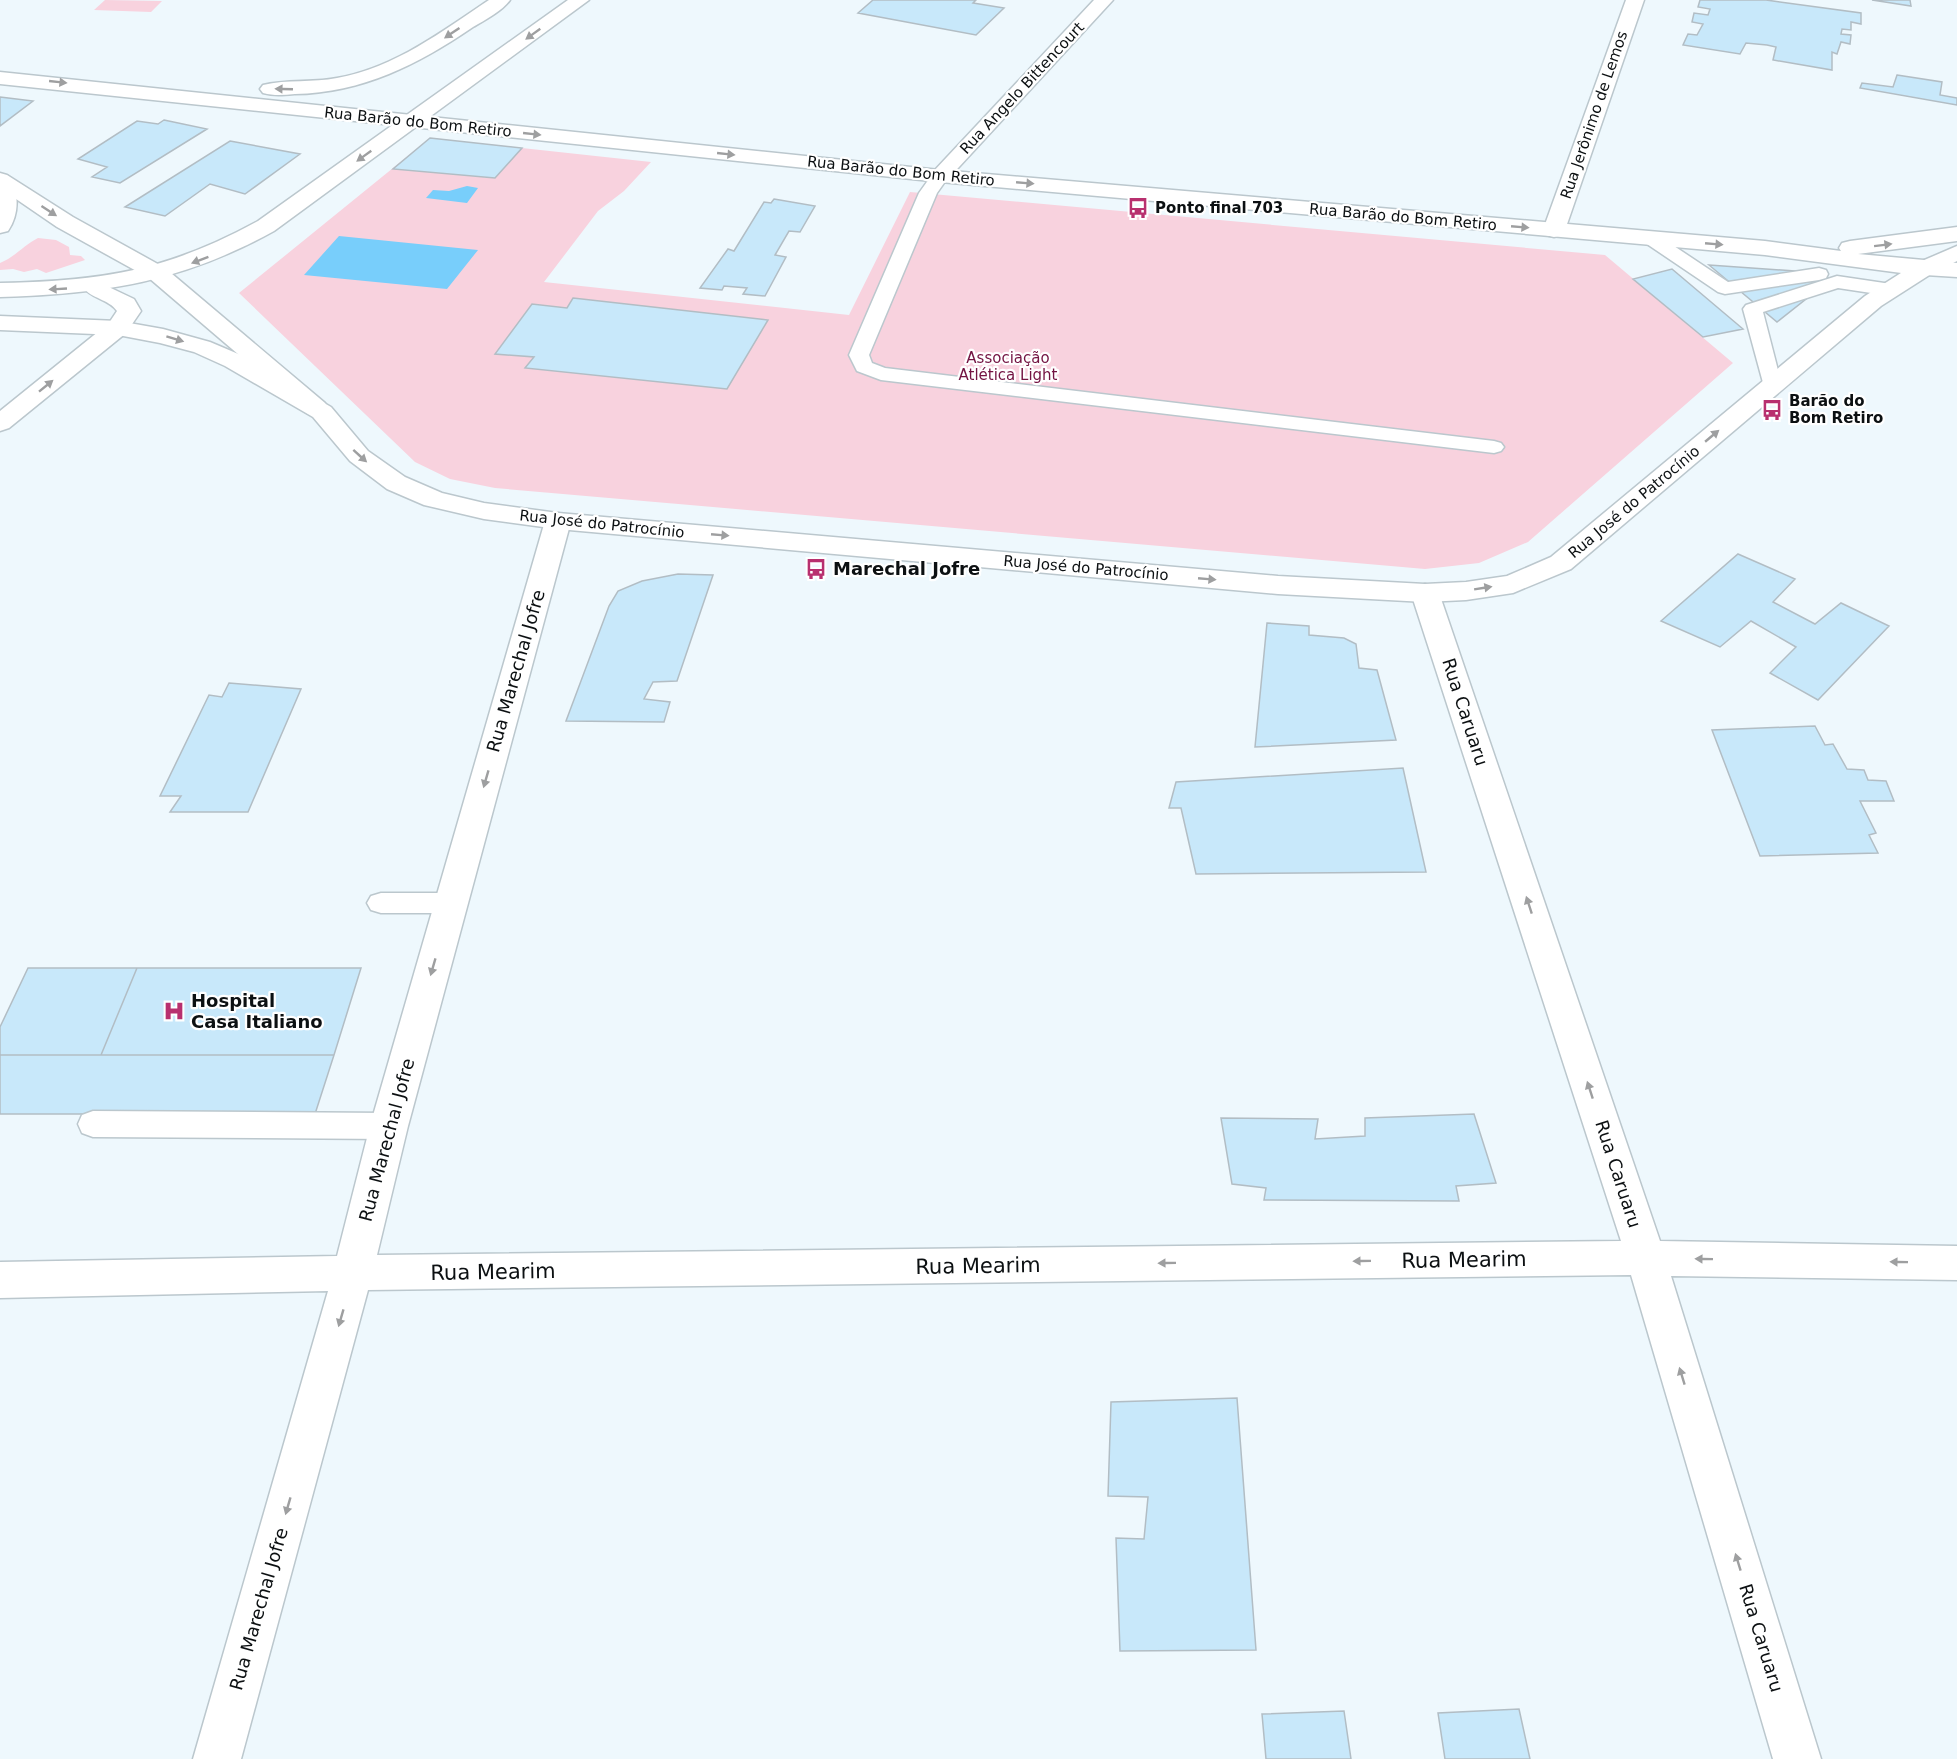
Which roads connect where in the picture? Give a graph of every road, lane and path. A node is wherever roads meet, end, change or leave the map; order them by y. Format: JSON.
{"nodes":[{"id":1,"x":501,"y":0,"type":"edge"},
{"id":2,"x":580,"y":0,"type":"edge"},
{"id":3,"x":1104,"y":0,"type":"edge"},
{"id":4,"x":1635,"y":0,"type":"edge"},
{"id":5,"x":0,"y":62,"type":"edge"},
{"id":6,"x":0,"y":78,"type":"edge"},
{"id":7,"x":411,"y":122,"type":"junction"},
{"id":8,"x":940,"y":176,"type":"junction"},
{"id":9,"x":0,"y":180,"type":"edge"},
{"id":10,"x":0,"y":226,"type":"edge"},
{"id":11,"x":1554,"y":230,"type":"junction"},
{"id":12,"x":1957,"y":234,"type":"edge"},
{"id":13,"x":1650,"y":238,"type":"junction"},
{"id":14,"x":1804,"y":252,"type":"junction"},
{"id":15,"x":1957,"y":253,"type":"edge"},
{"id":16,"x":1848,"y":260,"type":"junction"},
{"id":17,"x":1923,"y":269,"type":"junction"},
{"id":18,"x":1957,"y":270,"type":"edge"},
{"id":19,"x":157,"y":273,"type":"junction"},
{"id":20,"x":94,"y":287,"type":"junction"},
{"id":21,"x":0,"y":290,"type":"edge"},
{"id":22,"x":1891,"y":290,"type":"junction"},
{"id":23,"x":0,"y":323,"type":"edge"},
{"id":24,"x":118,"y":328,"type":"junction"},
{"id":25,"x":1772,"y":386,"type":"junction"},
{"id":26,"x":321,"y":412,"type":"junction"},
{"id":27,"x":0,"y":423,"type":"edge"},
{"id":28,"x":1494,"y":447,"type":"dead end"},
{"id":29,"x":558,"y":521,"type":"junction"},
{"id":30,"x":1425,"y":593,"type":"junction"},
{"id":31,"x":381,"y":903,"type":"dead end"},
{"id":32,"x":451,"y":903,"type":"junction"},
{"id":33,"x":93,"y":1124,"type":"dead end"},
{"id":34,"x":389,"y":1126,"type":"junction"},
{"id":35,"x":1646,"y":1258,"type":"junction"},
{"id":36,"x":1957,"y":1263,"type":"edge"},
{"id":37,"x":353,"y":1273,"type":"junction"},
{"id":38,"x":0,"y":1280,"type":"edge"},
{"id":39,"x":217,"y":1759,"type":"edge"},
{"id":40,"x":1797,"y":1759,"type":"edge"}],
"edges":[{"from":1,"to":5,"type":"main road","name":"Rua Barão do Bom Retiro","one_way":true},
{"from":2,"to":7,"type":"main road","one_way":true},
{"from":3,"to":8,"type":"main road","name":"Rua Angelo Bittencourt"},
{"from":4,"to":11,"type":"main road","name":"Rua Jerônimo de Lemos"},
{"from":6,"to":7,"type":"main road","name":"Rua Barão do Bom Retiro","one_way":true},
{"from":7,"to":8,"type":"main road","name":"Rua Barão do Bom Retiro","one_way":true},
{"from":7,"to":19,"type":"main road","one_way":true},
{"from":8,"to":11,"type":"main road","name":"Rua Barão do Bom Retiro","one_way":true},
{"from":8,"to":28,"type":"lane"},
{"from":9,"to":10,"type":"main road"},
{"from":9,"to":19,"type":"main road","name":"Rua José do Patrocínio","one_way":true},
{"from":11,"to":13,"type":"main road","name":"Rua Barão do Bom Retiro"},
{"from":14,"to":12,"type":"main road","name":"Rua Barão do Bom Retiro","one_way":true},
{"from":13,"to":14,"type":"main road","name":"Rua Barão do Bom Retiro","one_way":true},
{"from":13,"to":16,"type":"lane"},
{"from":14,"to":16,"type":"main road","name":"Rua Barão do Bom Retiro"},
{"from":15,"to":17,"type":"main road"},
{"from":16,"to":17,"type":"main road","name":"Rua Barão do Bom Retiro"},
{"from":17,"to":18,"type":"main road","name":"Rua Barão do Bom Retiro"},
{"from":17,"to":22,"type":"main road","name":"Rua José do Patrocínio"},
{"from":19,"to":20,"type":"main road"},
{"from":19,"to":26,"type":"main road","name":"Rua José do Patrocínio"},
{"from":20,"to":21,"type":"main road","one_way":true},
{"from":20,"to":24,"type":"main road"},
{"from":22,"to":25,"type":"main road","name":"Rua José do Patrocínio"},
{"from":22,"to":25,"type":"lane"},
{"from":23,"to":24,"type":"main road"},
{"from":24,"to":26,"type":"main road","one_way":true},
{"from":27,"to":24,"type":"main road","one_way":true},
{"from":30,"to":25,"type":"main road","name":"Rua José do Patrocínio","one_way":true},
{"from":26,"to":29,"type":"main road","name":"Rua José do Patrocínio","one_way":true},
{"from":29,"to":30,"type":"main road","name":"Rua José do Patrocínio","one_way":true},
{"from":29,"to":32,"type":"main road","name":"Rua Marechal Jofre","one_way":true},
{"from":35,"to":30,"type":"main road","name":"Rua Caruaru","one_way":true},
{"from":31,"to":32,"type":"lane"},
{"from":32,"to":34,"type":"main road","name":"Rua Marechal Jofre","one_way":true},
{"from":33,"to":34,"type":"lane"},
{"from":34,"to":37,"type":"main road","name":"Rua Marechal Jofre"},
{"from":36,"to":35,"type":"main road","name":"Rua Mearim","one_way":true},
{"from":35,"to":37,"type":"main road","name":"Rua Mearim","one_way":true},
{"from":40,"to":35,"type":"main road","name":"Rua Caruaru","one_way":true},
{"from":37,"to":38,"type":"main road","name":"Rua Mearim"},
{"from":37,"to":39,"type":"main road","name":"Rua Marechal Jofre","one_way":true}]}
